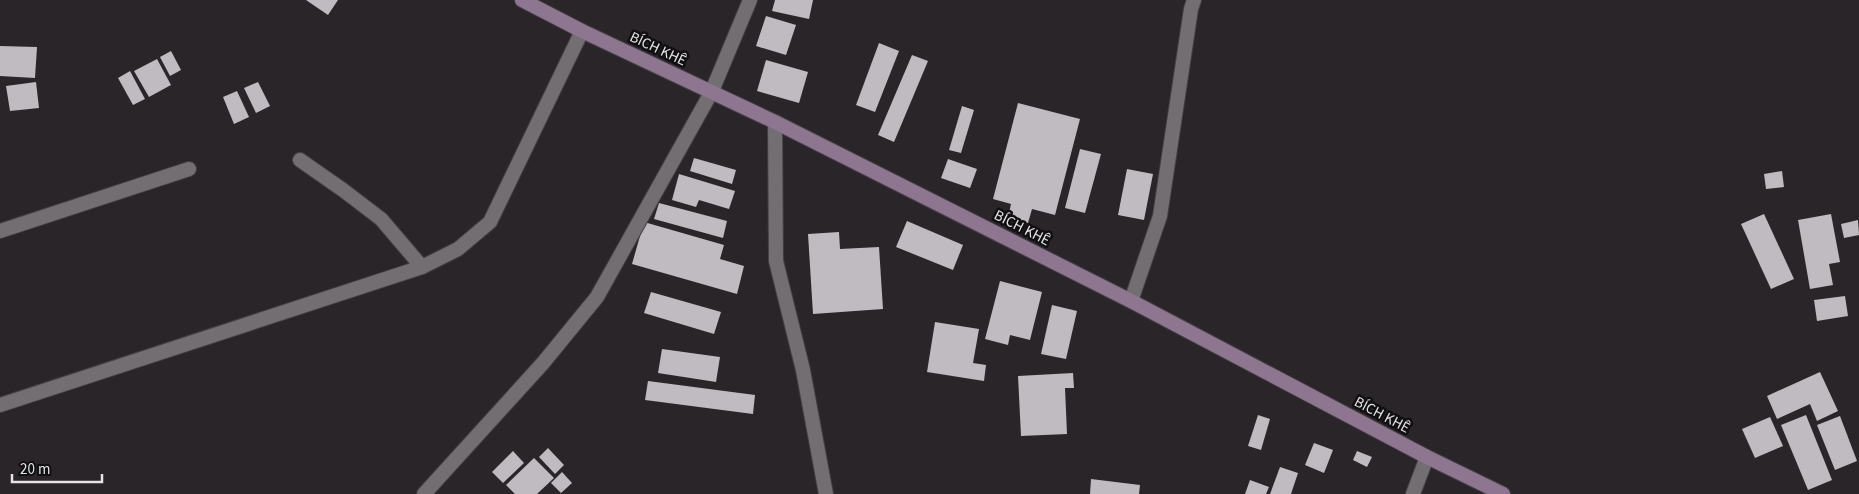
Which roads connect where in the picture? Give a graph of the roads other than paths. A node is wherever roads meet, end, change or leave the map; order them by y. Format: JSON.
{"nodes":[{"id":1,"x":522,"y":0,"type":"edge"},
{"id":2,"x":750,"y":0,"type":"edge"},
{"id":3,"x":1194,"y":0,"type":"edge"},
{"id":4,"x":582,"y":31,"type":"junction"},
{"id":5,"x":712,"y":91,"type":"junction"},
{"id":6,"x":775,"y":122,"type":"junction"},
{"id":7,"x":300,"y":160,"type":"dead end"},
{"id":8,"x":189,"y":169,"type":"dead end"},
{"id":9,"x":0,"y":231,"type":"edge"},
{"id":10,"x":422,"y":267,"type":"junction"},
{"id":11,"x":1131,"y":301,"type":"junction"},
{"id":12,"x":0,"y":405,"type":"edge"},
{"id":13,"x":1428,"y":457,"type":"junction"},
{"id":14,"x":424,"y":494,"type":"edge"},
{"id":15,"x":826,"y":494,"type":"edge"},
{"id":16,"x":1413,"y":494,"type":"edge"},
{"id":17,"x":1503,"y":494,"type":"edge"}],
"edges":[{"from":1,"to":4,"type":"main road","name":"BÍCH KHÊ"},
{"from":2,"to":5,"type":"street"},
{"from":3,"to":11,"type":"street"},
{"from":4,"to":5,"type":"main road","name":"BÍCH KHÊ"},
{"from":4,"to":10,"type":"street"},
{"from":5,"to":6,"type":"main road","name":"BÍCH KHÊ"},
{"from":5,"to":14,"type":"street"},
{"from":6,"to":11,"type":"main road","name":"BÍCH KHÊ"},
{"from":6,"to":15,"type":"street"},
{"from":7,"to":10,"type":"street"},
{"from":8,"to":9,"type":"street"},
{"from":10,"to":12,"type":"street"},
{"from":11,"to":13,"type":"main road","name":"BÍCH KHÊ"},
{"from":13,"to":16,"type":"street"},
{"from":13,"to":17,"type":"main road","name":"BÍCH KHÊ"}]}
